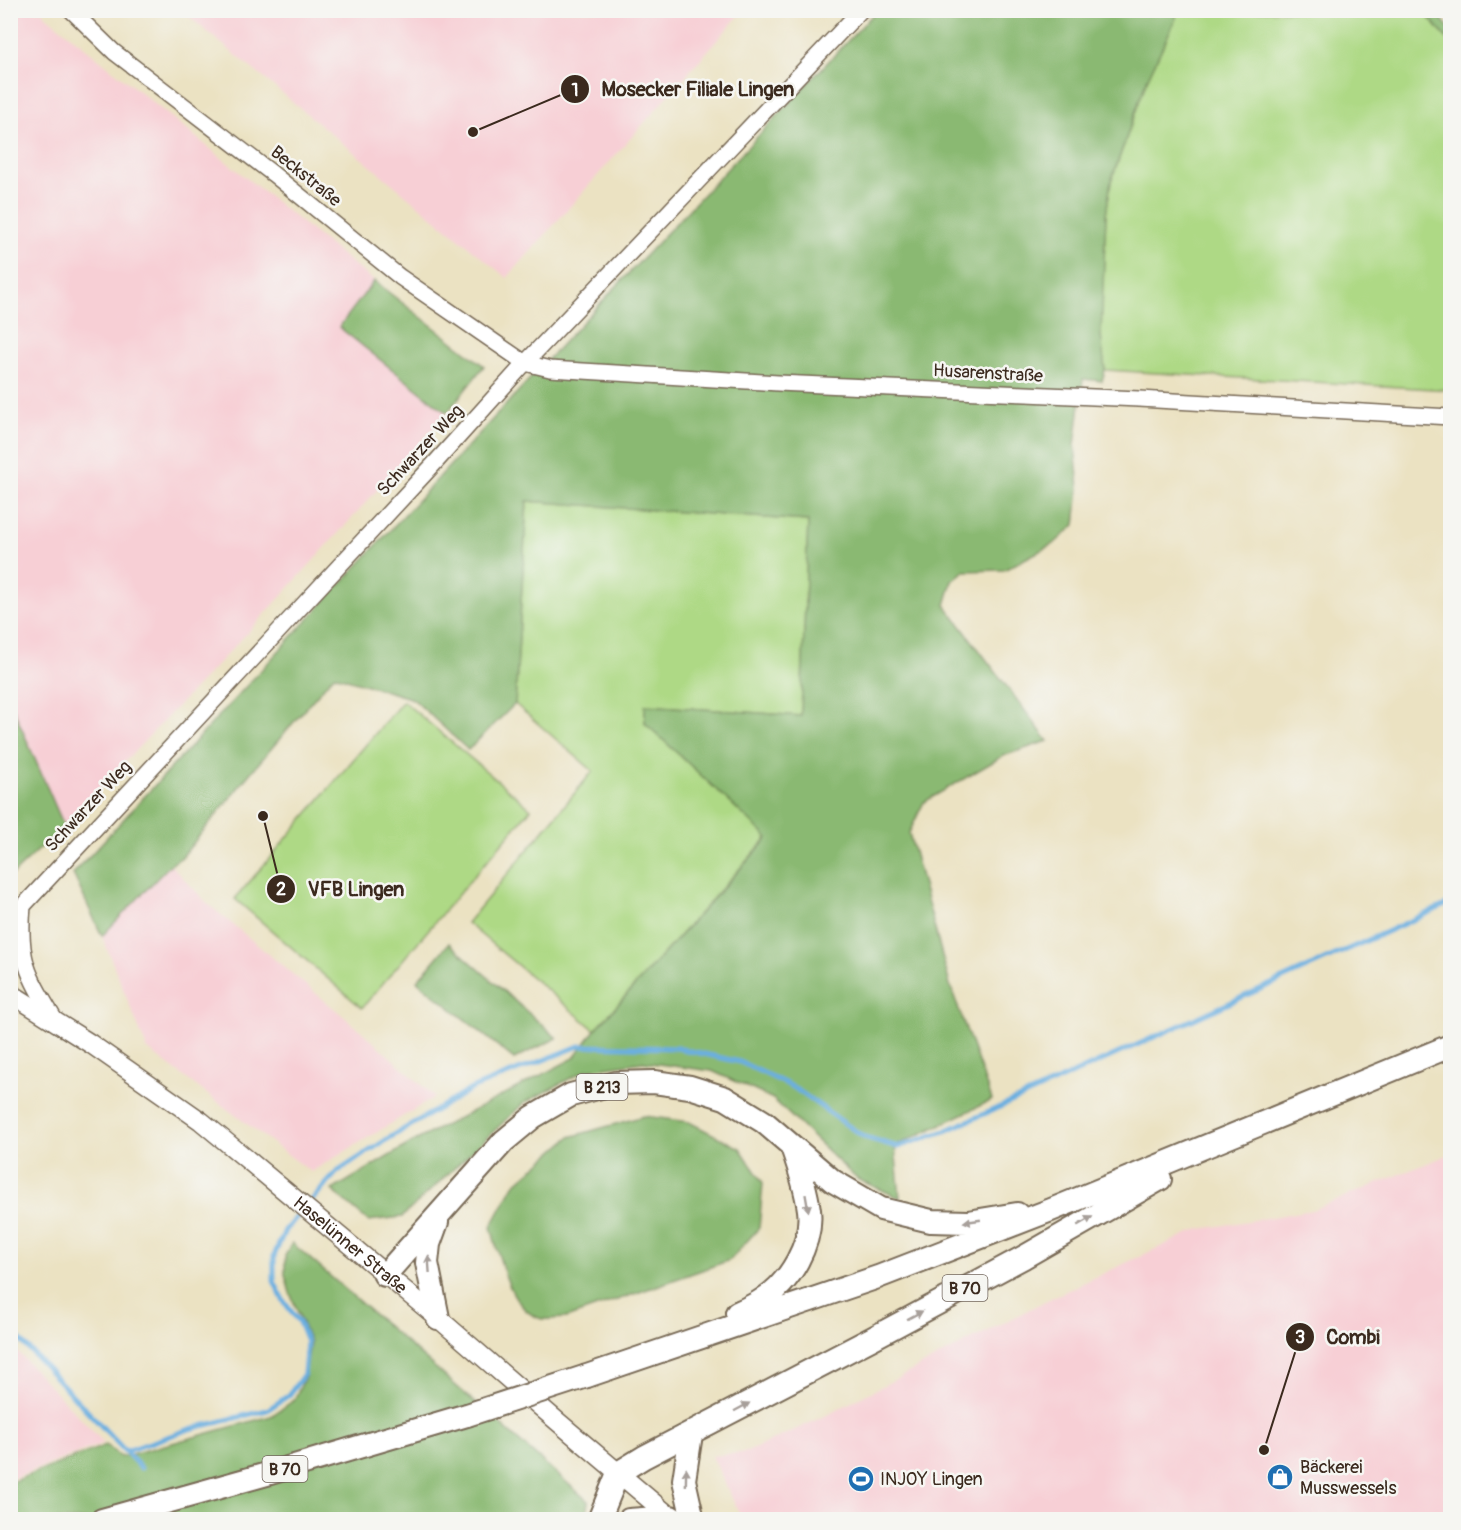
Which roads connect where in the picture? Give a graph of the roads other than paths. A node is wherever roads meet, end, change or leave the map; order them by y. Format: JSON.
{"nodes":[{"id":1,"x":70,"y":10,"type":"edge"},
{"id":2,"x":861,"y":10,"type":"edge"},
{"id":3,"x":525,"y":363,"type":"junction"},
{"id":4,"x":1450,"y":417,"type":"edge"},
{"id":5,"x":23,"y":906,"type":"junction"},
{"id":6,"x":10,"y":920,"type":"edge"},
{"id":7,"x":10,"y":993,"type":"edge"},
{"id":8,"x":54,"y":1020,"type":"junction"},
{"id":9,"x":1450,"y":1046,"type":"edge"},
{"id":10,"x":1236,"y":1135,"type":"junction"},
{"id":11,"x":792,"y":1147,"type":"junction"},
{"id":12,"x":1051,"y":1210,"type":"junction"},
{"id":13,"x":440,"y":1212,"type":"junction"},
{"id":14,"x":385,"y":1275,"type":"junction"},
{"id":15,"x":438,"y":1317,"type":"junction"},
{"id":16,"x":661,"y":1351,"type":"junction"},
{"id":17,"x":691,"y":1434,"type":"junction"},
{"id":18,"x":618,"y":1473,"type":"junction"},
{"id":19,"x":672,"y":1518,"type":"edge"},
{"id":20,"x":102,"y":1520,"type":"edge"},
{"id":21,"x":599,"y":1520,"type":"edge"},
{"id":22,"x":629,"y":1520,"type":"edge"},
{"id":23,"x":693,"y":1520,"type":"edge"}],
"edges":[{"from":1,"to":3,"type":"street","name":"Beckstraße"},
{"from":2,"to":3,"type":"street","name":"Schwarzer Weg"},
{"from":3,"to":4,"type":"street","name":"Husarenstraße"},
{"from":3,"to":5,"type":"street","name":"Schwarzer Weg"},
{"from":5,"to":6,"type":"street","name":"Schwarzer Weg"},
{"from":5,"to":8,"type":"street"},
{"from":7,"to":8,"type":"street","name":"Haselünner Straße"},
{"from":8,"to":14,"type":"street","name":"Haselünner Straße"},
{"from":9,"to":10,"type":"main road","number":"B 70"},
{"from":10,"to":12,"type":"main road","number":"B 70"},
{"from":17,"to":10,"type":"main road","number":"B 70","one_way":true},
{"from":12,"to":11,"type":"main road","one_way":true},
{"from":11,"to":13,"type":"main road","number":"B 213"},
{"from":11,"to":16,"type":"main road","one_way":true},
{"from":12,"to":16,"type":"main road","number":"B 70"},
{"from":13,"to":14,"type":"main road","number":"B 213"},
{"from":15,"to":13,"type":"main road","number":"B 213","one_way":true},
{"from":14,"to":15,"type":"street","name":"Haselünner Straße"},
{"from":15,"to":18,"type":"street","name":"Haselünner Straße"},
{"from":16,"to":20,"type":"main road","number":"B 70","bridge":true},
{"from":17,"to":18,"type":"main road","number":"B 70"},
{"from":23,"to":17,"type":"main road","one_way":true},
{"from":18,"to":19,"type":"street","name":"Haselünner Straße"},
{"from":18,"to":21,"type":"main road"},
{"from":19,"to":22,"type":"main road"}]}
